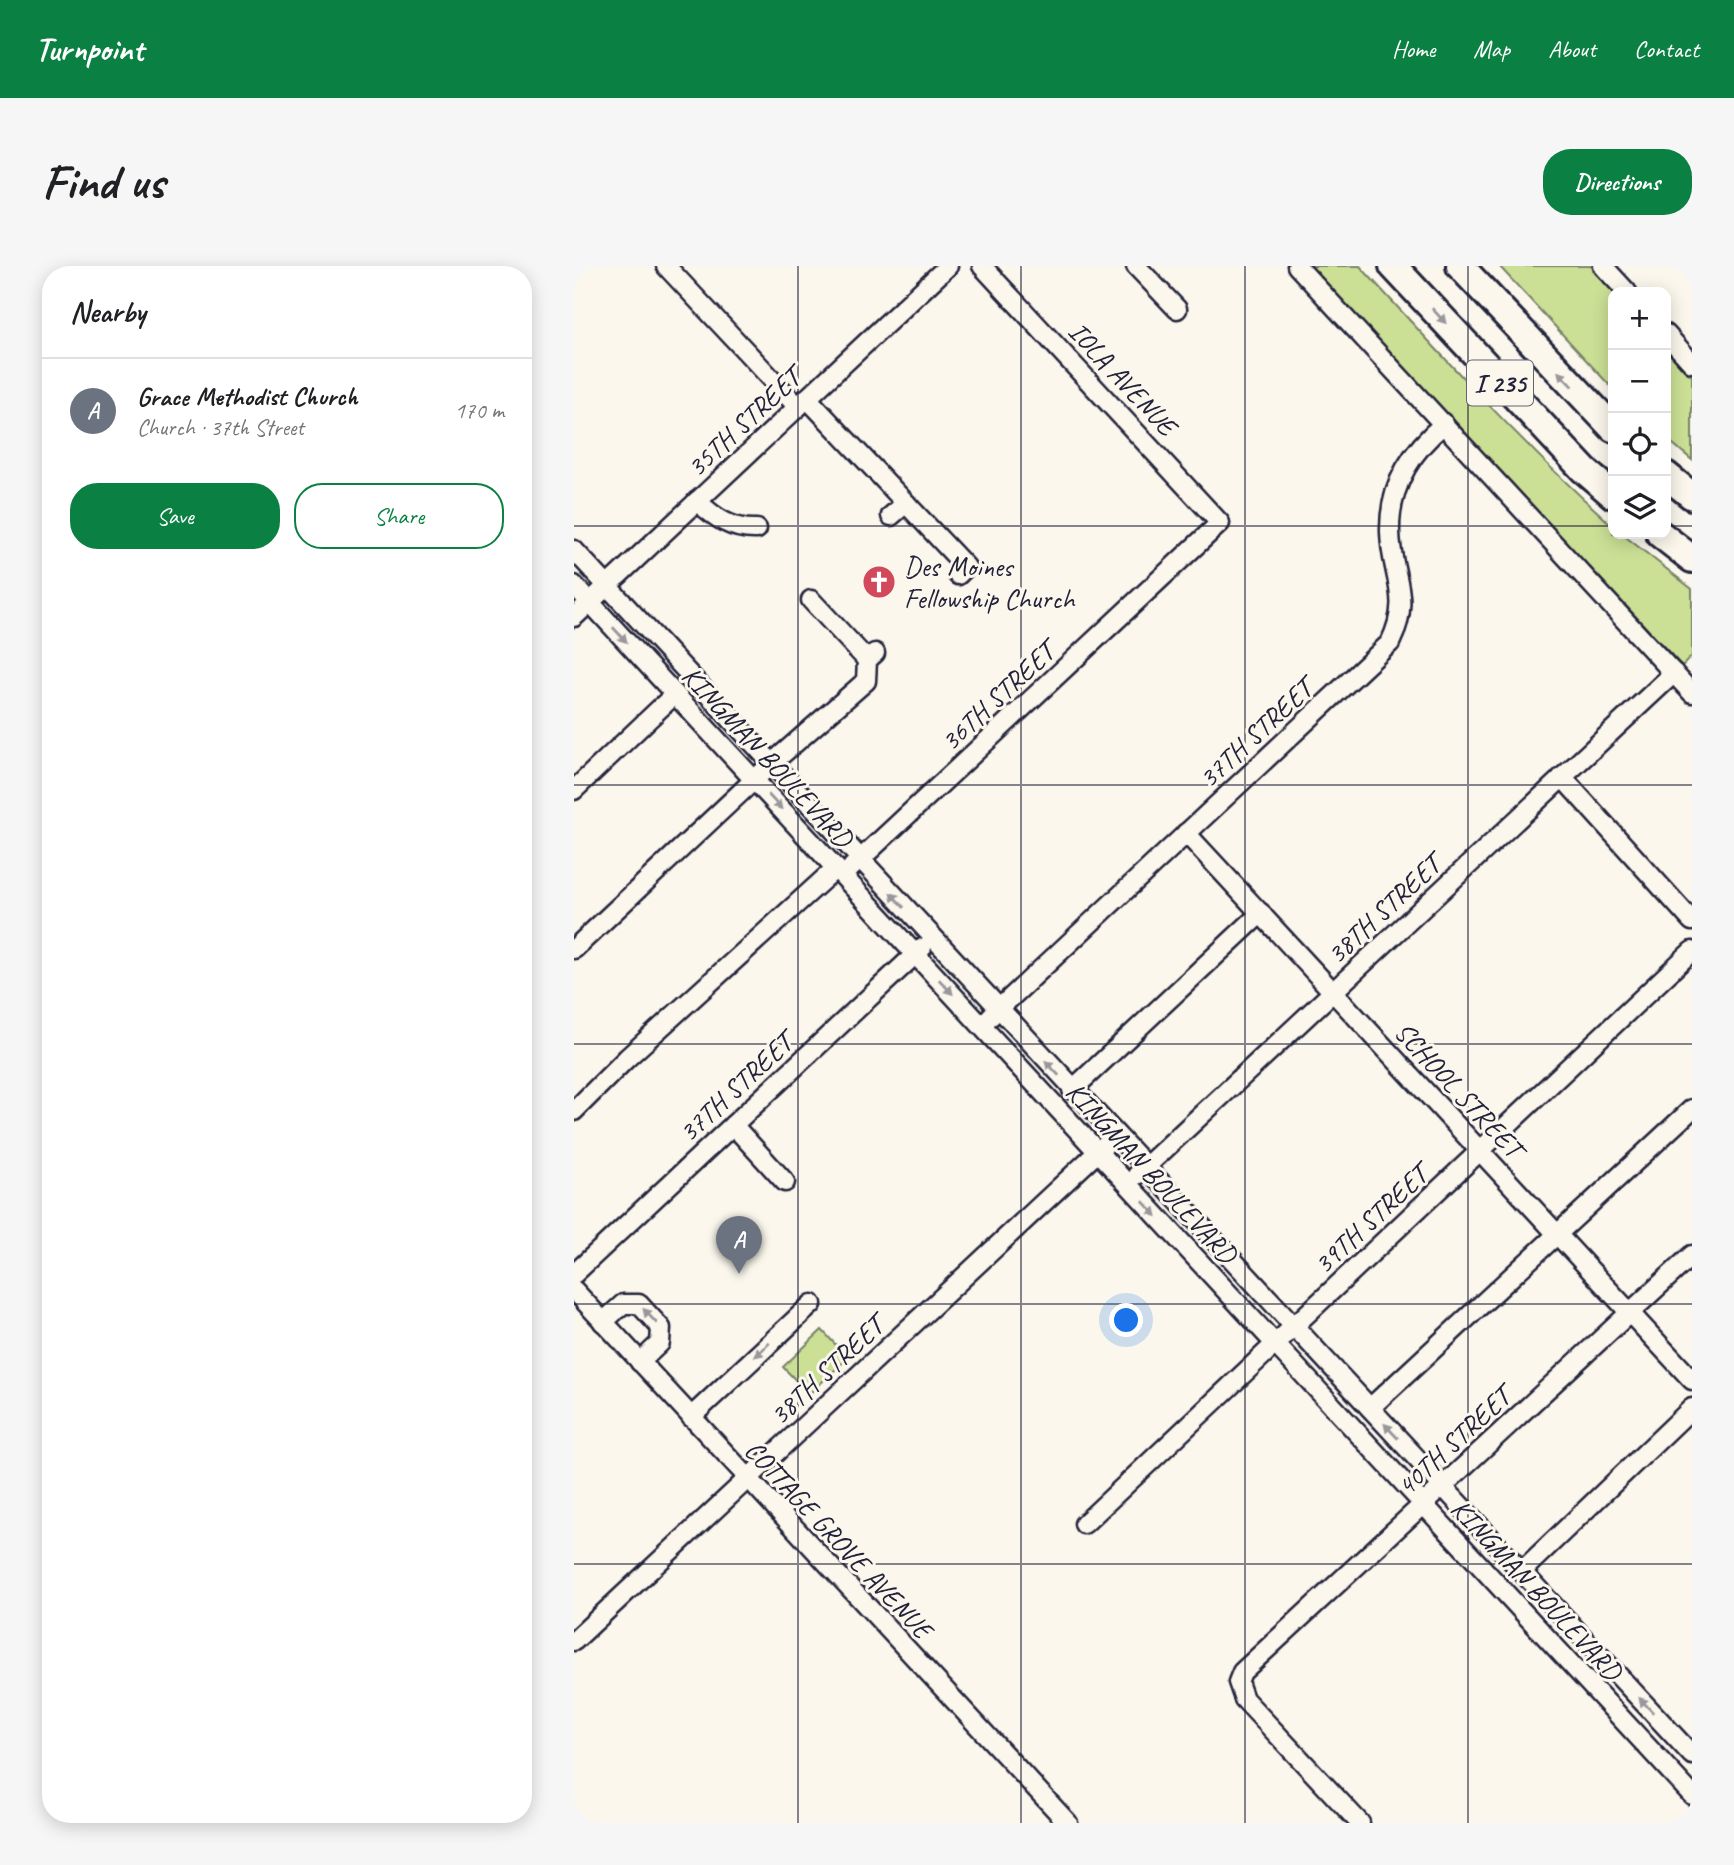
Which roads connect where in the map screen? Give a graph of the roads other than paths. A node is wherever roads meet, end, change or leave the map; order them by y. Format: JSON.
{"nodes":[{"id":1,"x":666,"y":266,"type":"edge"},
{"id":2,"x":948,"y":266,"type":"edge"},
{"id":3,"x":982,"y":266,"type":"edge"},
{"id":4,"x":1136,"y":266,"type":"edge"},
{"id":5,"x":1297,"y":266,"type":"edge"},
{"id":6,"x":1393,"y":266,"type":"edge"},
{"id":7,"x":1460,"y":266,"type":"edge"},
{"id":8,"x":1607,"y":267,"type":"edge"},
{"id":9,"x":1623,"y":287,"type":"edge"},
{"id":10,"x":1177,"y":309,"type":"dead end"},
{"id":11,"x":1671,"y":340,"type":"edge"},
{"id":12,"x":1692,"y":363,"type":"edge"},
{"id":13,"x":802,"y":403,"type":"junction"},
{"id":14,"x":1608,"y":423,"type":"edge"},
{"id":15,"x":1444,"y":424,"type":"junction"},
{"id":16,"x":1667,"y":476,"type":"edge"},
{"id":17,"x":1608,"y":491,"type":"edge"},
{"id":18,"x":1692,"y":496,"type":"edge"},
{"id":19,"x":697,"y":501,"type":"junction"},
{"id":20,"x":906,"y":503,"type":"junction"},
{"id":21,"x":891,"y":516,"type":"dead end"},
{"id":22,"x":1218,"y":527,"type":"joint"},
{"id":23,"x":757,"y":529,"type":"dead end"},
{"id":24,"x":1666,"y":539,"type":"edge"},
{"id":25,"x":574,"y":550,"type":"edge"},
{"id":26,"x":1692,"y":559,"type":"edge"},
{"id":27,"x":958,"y":575,"type":"dead end"},
{"id":28,"x":574,"y":585,"type":"edge"},
{"id":29,"x":607,"y":586,"type":"junction"},
{"id":30,"x":811,"y":600,"type":"dead end"},
{"id":31,"x":590,"y":602,"type":"junction"},
{"id":32,"x":574,"y":617,"type":"edge"},
{"id":33,"x":1674,"y":673,"type":"junction"},
{"id":34,"x":1692,"y":693,"type":"edge"},
{"id":35,"x":675,"y":694,"type":"junction"},
{"id":36,"x":771,"y":764,"type":"junction"},
{"id":37,"x":1562,"y":777,"type":"junction"},
{"id":38,"x":754,"y":780,"type":"junction"},
{"id":39,"x":574,"y":789,"type":"edge"},
{"id":40,"x":1186,"y":833,"type":"junction"},
{"id":41,"x":860,"y":860,"type":"junction"},
{"id":42,"x":839,"y":872,"type":"junction"},
{"id":43,"x":1261,"y":913,"type":"junction"},
{"id":44,"x":1692,"y":921,"type":"edge"},
{"id":45,"x":932,"y":938,"type":"junction"},
{"id":46,"x":574,"y":949,"type":"edge"},
{"id":47,"x":1692,"y":951,"type":"edge"},
{"id":48,"x":915,"y":954,"type":"junction"},
{"id":49,"x":1333,"y":992,"type":"junction"},
{"id":50,"x":998,"y":1009,"type":"junction"},
{"id":51,"x":981,"y":1025,"type":"junction"},
{"id":52,"x":1072,"y":1090,"type":"junction"},
{"id":53,"x":1692,"y":1109,"type":"edge"},
{"id":54,"x":574,"y":1111,"type":"edge"},
{"id":55,"x":733,"y":1125,"type":"junction"},
{"id":56,"x":1115,"y":1136,"type":"junction"},
{"id":57,"x":1480,"y":1151,"type":"junction"},
{"id":58,"x":1098,"y":1152,"type":"junction"},
{"id":59,"x":1145,"y":1168,"type":"junction"},
{"id":60,"x":785,"y":1182,"type":"dead end"},
{"id":61,"x":1128,"y":1184,"type":"junction"},
{"id":62,"x":1557,"y":1234,"type":"junction"},
{"id":63,"x":1692,"y":1255,"type":"edge"},
{"id":64,"x":574,"y":1274,"type":"edge"},
{"id":65,"x":574,"y":1290,"type":"edge"},
{"id":66,"x":812,"y":1304,"type":"dead end"},
{"id":67,"x":1630,"y":1313,"type":"junction"},
{"id":68,"x":603,"y":1322,"type":"junction"},
{"id":69,"x":1294,"y":1326,"type":"junction"},
{"id":70,"x":1275,"y":1344,"type":"junction"},
{"id":71,"x":640,"y":1362,"type":"junction"},
{"id":72,"x":1692,"y":1380,"type":"edge"},
{"id":73,"x":1370,"y":1408,"type":"junction"},
{"id":74,"x":1692,"y":1408,"type":"edge"},
{"id":75,"x":691,"y":1417,"type":"junction"},
{"id":76,"x":748,"y":1479,"type":"junction"},
{"id":77,"x":1443,"y":1486,"type":"junction"},
{"id":78,"x":1422,"y":1505,"type":"junction"},
{"id":79,"x":1084,"y":1524,"type":"dead end"},
{"id":80,"x":1522,"y":1571,"type":"junction"},
{"id":81,"x":574,"y":1642,"type":"edge"},
{"id":82,"x":1692,"y":1755,"type":"edge"},
{"id":83,"x":1692,"y":1795,"type":"edge"},
{"id":84,"x":1068,"y":1823,"type":"edge"},
{"id":85,"x":1360,"y":1823,"type":"edge"}],
"edges":[{"from":1,"to":13,"type":"street"},
{"from":2,"to":13,"type":"street","name":"35TH STREET"},
{"from":3,"to":22,"type":"street","name":"IOLA AVENUE"},
{"from":4,"to":10,"type":"street"},
{"from":5,"to":15,"type":"street"},
{"from":6,"to":17,"type":"highway","number":"I 235","one_way":true},
{"from":14,"to":7,"type":"highway","number":"I 235","one_way":true},
{"from":8,"to":9,"type":"street"},
{"from":11,"to":12,"type":"street"},
{"from":13,"to":19,"type":"street","name":"35TH STREET"},
{"from":13,"to":20,"type":"street"},
{"from":15,"to":33,"type":"street"},
{"from":15,"to":40,"type":"street","name":"37TH STREET"},
{"from":16,"to":18,"type":"highway"},
{"from":19,"to":23,"type":"street"},
{"from":19,"to":29,"type":"street","name":"35TH STREET"},
{"from":20,"to":21,"type":"street"},
{"from":20,"to":27,"type":"street"},
{"from":22,"to":41,"type":"street","name":"36TH STREET"},
{"from":24,"to":26,"type":"highway"},
{"from":25,"to":29,"type":"street","name":"KINGMAN BOULEVARD"},
{"from":28,"to":31,"type":"street","name":"KINGMAN BOULEVARD"},
{"from":29,"to":31,"type":"street","name":"35TH STREET"},
{"from":29,"to":36,"type":"street","name":"KINGMAN BOULEVARD"},
{"from":30,"to":36,"type":"street"},
{"from":31,"to":32,"type":"street","name":"35TH STREET"},
{"from":31,"to":35,"type":"street","name":"KINGMAN BOULEVARD","one_way":true},
{"from":33,"to":34,"type":"street"},
{"from":33,"to":37,"type":"street","name":"38TH STREET"},
{"from":35,"to":38,"type":"street","name":"KINGMAN BOULEVARD"},
{"from":35,"to":39,"type":"street"},
{"from":36,"to":38,"type":"street"},
{"from":36,"to":41,"type":"street","name":"KINGMAN BOULEVARD"},
{"from":37,"to":44,"type":"street"},
{"from":37,"to":49,"type":"street","name":"38TH STREET"},
{"from":38,"to":42,"type":"street","name":"KINGMAN BOULEVARD","one_way":true},
{"from":38,"to":46,"type":"street"},
{"from":40,"to":43,"type":"street","name":"SCHOOL STREET"},
{"from":40,"to":50,"type":"street","name":"37TH STREET"},
{"from":41,"to":42,"type":"street","name":"36TH STREET"},
{"from":45,"to":41,"type":"street","name":"KINGMAN BOULEVARD","one_way":true},
{"from":42,"to":48,"type":"street","name":"KINGMAN BOULEVARD"},
{"from":42,"to":54,"type":"street","name":"36TH STREET"},
{"from":43,"to":49,"type":"street","name":"SCHOOL STREET"},
{"from":43,"to":52,"type":"street"},
{"from":45,"to":48,"type":"street","name":"37TH STREET"},
{"from":45,"to":50,"type":"street","name":"KINGMAN BOULEVARD"},
{"from":47,"to":57,"type":"street","name":"39TH STREET"},
{"from":48,"to":51,"type":"street","name":"KINGMAN BOULEVARD","one_way":true},
{"from":48,"to":55,"type":"street","name":"37TH STREET"},
{"from":49,"to":57,"type":"street","name":"SCHOOL STREET"},
{"from":49,"to":59,"type":"street","name":"38TH STREET"},
{"from":50,"to":51,"type":"street","name":"37TH STREET"},
{"from":52,"to":50,"type":"street","name":"KINGMAN BOULEVARD","one_way":true},
{"from":51,"to":58,"type":"street","name":"KINGMAN BOULEVARD"},
{"from":52,"to":56,"type":"street","name":"KINGMAN BOULEVARD"},
{"from":53,"to":62,"type":"street"},
{"from":55,"to":60,"type":"street"},
{"from":55,"to":64,"type":"street","name":"37TH STREET"},
{"from":56,"to":58,"type":"street","name":"38TH STREET"},
{"from":56,"to":59,"type":"street","name":"KINGMAN BOULEVARD"},
{"from":57,"to":62,"type":"street","name":"SCHOOL STREET"},
{"from":57,"to":69,"type":"street","name":"39TH STREET"},
{"from":58,"to":61,"type":"street","name":"KINGMAN BOULEVARD"},
{"from":58,"to":76,"type":"street","name":"38TH STREET"},
{"from":59,"to":61,"type":"street","name":"38TH STREET"},
{"from":59,"to":69,"type":"street","name":"KINGMAN BOULEVARD"},
{"from":61,"to":70,"type":"street","name":"KINGMAN BOULEVARD","one_way":true},
{"from":62,"to":67,"type":"street","name":"SCHOOL STREET"},
{"from":62,"to":73,"type":"street"},
{"from":63,"to":67,"type":"street","name":"40TH STREET"},
{"from":65,"to":68,"type":"street","name":"COTTAGE GROVE AVENUE"},
{"from":66,"to":75,"type":"street","one_way":true},
{"from":67,"to":72,"type":"street","name":"SCHOOL STREET"},
{"from":67,"to":77,"type":"street","name":"40TH STREET"},
{"from":68,"to":71,"type":"street","name":"COTTAGE GROVE AVENUE"},
{"from":71,"to":68,"type":"street","one_way":true},
{"from":69,"to":70,"type":"street","name":"39TH STREET"},
{"from":69,"to":73,"type":"street","name":"KINGMAN BOULEVARD"},
{"from":70,"to":78,"type":"street","name":"KINGMAN BOULEVARD"},
{"from":70,"to":79,"type":"street","name":"39TH STREET"},
{"from":71,"to":75,"type":"street","name":"COTTAGE GROVE AVENUE"},
{"from":77,"to":73,"type":"street","name":"KINGMAN BOULEVARD","one_way":true},
{"from":74,"to":80,"type":"street"},
{"from":75,"to":76,"type":"street","name":"COTTAGE GROVE AVENUE"},
{"from":76,"to":81,"type":"street","name":"38TH STREET"},
{"from":76,"to":84,"type":"street","name":"COTTAGE GROVE AVENUE"},
{"from":77,"to":78,"type":"street","name":"40TH STREET"},
{"from":77,"to":80,"type":"street","name":"KINGMAN BOULEVARD"},
{"from":78,"to":83,"type":"street","name":"KINGMAN BOULEVARD"},
{"from":78,"to":85,"type":"street","name":"40TH STREET"},
{"from":82,"to":80,"type":"street","name":"KINGMAN BOULEVARD","one_way":true}]}
